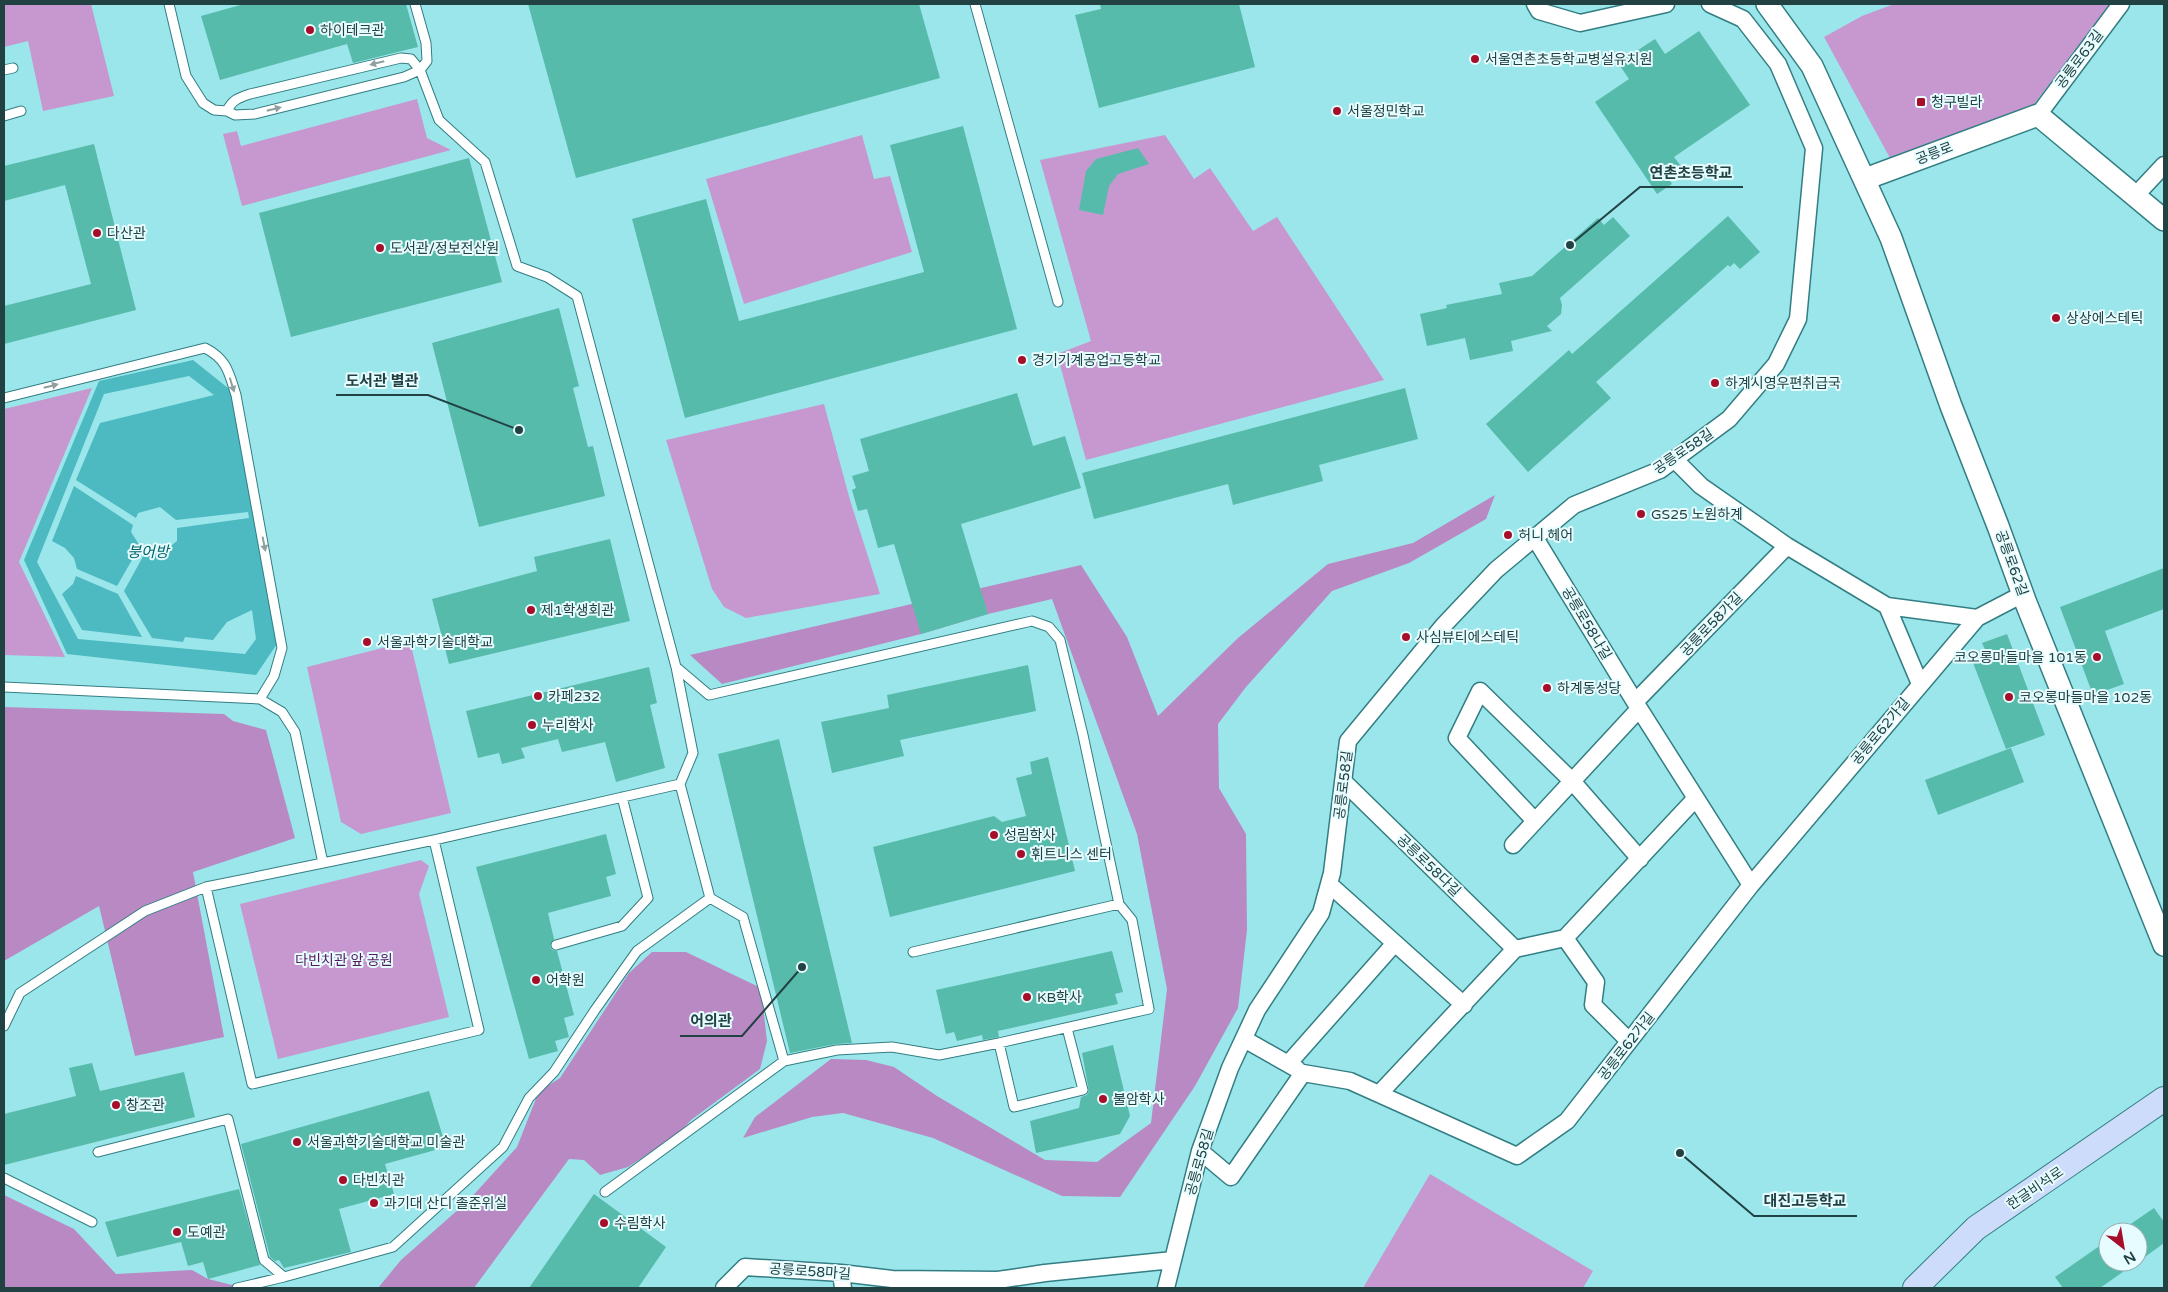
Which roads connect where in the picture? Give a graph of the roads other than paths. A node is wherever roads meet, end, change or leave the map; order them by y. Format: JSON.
{"nodes":[{"id":1,"x":169,"y":4,"type":"edge"},
{"id":2,"x":415,"y":4,"type":"edge"},
{"id":3,"x":975,"y":4,"type":"edge"},
{"id":4,"x":1535,"y":4,"type":"edge"},
{"id":5,"x":1666,"y":4,"type":"edge"},
{"id":6,"x":1710,"y":4,"type":"edge"},
{"id":7,"x":1767,"y":4,"type":"edge"},
{"id":8,"x":2121,"y":4,"type":"edge"},
{"id":9,"x":420,"y":70,"type":"junction"},
{"id":10,"x":21,"y":111,"type":"dead end"},
{"id":11,"x":226,"y":111,"type":"junction"},
{"id":12,"x":2038,"y":114,"type":"junction"},
{"id":13,"x":4,"y":116,"type":"edge"},
{"id":14,"x":2164,"y":165,"type":"edge"},
{"id":15,"x":1865,"y":179,"type":"junction"},
{"id":16,"x":2136,"y":196,"type":"junction"},
{"id":17,"x":2164,"y":220,"type":"edge"},
{"id":18,"x":1058,"y":302,"type":"dead end"},
{"id":19,"x":4,"y":398,"type":"edge"},
{"id":20,"x":1675,"y":460,"type":"junction"},
{"id":21,"x":1535,"y":538,"type":"junction"},
{"id":22,"x":1788,"y":546,"type":"junction"},
{"id":23,"x":2023,"y":594,"type":"junction"},
{"id":24,"x":1887,"y":606,"type":"junction"},
{"id":25,"x":1977,"y":618,"type":"junction"},
{"id":26,"x":676,"y":667,"type":"junction"},
{"id":27,"x":1920,"y":684,"type":"junction"},
{"id":28,"x":4,"y":687,"type":"edge"},
{"id":29,"x":260,"y":699,"type":"junction"},
{"id":30,"x":1637,"y":706,"type":"junction"},
{"id":31,"x":1343,"y":781,"type":"junction"},
{"id":32,"x":1572,"y":781,"type":"junction"},
{"id":33,"x":680,"y":784,"type":"junction"},
{"id":34,"x":622,"y":797,"type":"junction"},
{"id":35,"x":1696,"y":798,"type":"junction"},
{"id":36,"x":1535,"y":822,"type":"junction"},
{"id":37,"x":434,"y":840,"type":"junction"},
{"id":38,"x":1513,"y":846,"type":"dead end"},
{"id":39,"x":1640,"y":859,"type":"junction"},
{"id":40,"x":323,"y":863,"type":"junction"},
{"id":41,"x":1329,"y":884,"type":"junction"},
{"id":42,"x":1751,"y":884,"type":"junction"},
{"id":43,"x":206,"y":887,"type":"junction"},
{"id":44,"x":710,"y":898,"type":"junction"},
{"id":45,"x":1119,"y":904,"type":"junction"},
{"id":46,"x":1565,"y":938,"type":"junction"},
{"id":47,"x":1395,"y":943,"type":"junction"},
{"id":48,"x":556,"y":945,"type":"dead end"},
{"id":49,"x":2164,"y":945,"type":"edge"},
{"id":50,"x":1516,"y":949,"type":"junction"},
{"id":51,"x":913,"y":952,"type":"dead end"},
{"id":52,"x":1464,"y":1005,"type":"junction"},
{"id":53,"x":4,"y":1026,"type":"edge"},
{"id":54,"x":1067,"y":1028,"type":"junction"},
{"id":55,"x":1244,"y":1039,"type":"junction"},
{"id":56,"x":1629,"y":1042,"type":"junction"},
{"id":57,"x":999,"y":1043,"type":"junction"},
{"id":58,"x":784,"y":1061,"type":"junction"},
{"id":59,"x":1288,"y":1064,"type":"junction"},
{"id":60,"x":1303,"y":1073,"type":"junction"},
{"id":61,"x":1379,"y":1094,"type":"junction"},
{"id":62,"x":2164,"y":1099,"type":"edge"},
{"id":63,"x":1200,"y":1151,"type":"junction"},
{"id":64,"x":98,"y":1152,"type":"dead end"},
{"id":65,"x":4,"y":1178,"type":"edge"},
{"id":66,"x":605,"y":1192,"type":"dead end"},
{"id":67,"x":92,"y":1222,"type":"dead end"},
{"id":68,"x":1172,"y":1260,"type":"junction"},
{"id":69,"x":284,"y":1277,"type":"junction"},
{"id":70,"x":842,"y":1280,"type":"edge"},
{"id":71,"x":237,"y":1288,"type":"edge"},
{"id":72,"x":724,"y":1288,"type":"edge"},
{"id":73,"x":1166,"y":1288,"type":"edge"},
{"id":74,"x":1915,"y":1288,"type":"edge"}],
"edges":[{"from":1,"to":11,"type":"lane"},
{"from":2,"to":9,"type":"lane"},
{"from":3,"to":18,"type":"lane"},
{"from":4,"to":5,"type":"street"},
{"from":6,"to":20,"type":"street","name":"공릉로58길"},
{"from":7,"to":15,"type":"street"},
{"from":8,"to":12,"type":"street","name":"공릉로63길"},
{"from":11,"to":9,"type":"lane","one_way":true},
{"from":9,"to":11,"type":"lane","one_way":true},
{"from":9,"to":26,"type":"lane"},
{"from":10,"to":13,"type":"lane"},
{"from":12,"to":15,"type":"street","name":"공릉로"},
{"from":12,"to":16,"type":"street"},
{"from":14,"to":16,"type":"street"},
{"from":15,"to":23,"type":"street","name":"공릉로62길"},
{"from":16,"to":17,"type":"street"},
{"from":19,"to":29,"type":"lane","one_way":true},
{"from":20,"to":21,"type":"street","name":"공릉로58길"},
{"from":20,"to":22,"type":"street"},
{"from":21,"to":30,"type":"street","name":"공릉로58나길"},
{"from":21,"to":31,"type":"street","name":"공릉로58길"},
{"from":22,"to":24,"type":"street"},
{"from":22,"to":30,"type":"street","name":"공릉로58가길"},
{"from":23,"to":25,"type":"street","name":"공릉로62가길"},
{"from":23,"to":49,"type":"street","name":"공릉로62길"},
{"from":24,"to":25,"type":"street"},
{"from":24,"to":27,"type":"street"},
{"from":25,"to":27,"type":"street","name":"공릉로62가길"},
{"from":26,"to":33,"type":"lane"},
{"from":26,"to":45,"type":"lane"},
{"from":27,"to":42,"type":"street","name":"공릉로62가길"},
{"from":28,"to":29,"type":"lane"},
{"from":29,"to":40,"type":"lane"},
{"from":30,"to":32,"type":"street"},
{"from":30,"to":35,"type":"street","name":"공릉로58나길"},
{"from":31,"to":41,"type":"street","name":"공릉로58길"},
{"from":31,"to":50,"type":"street","name":"공릉로58다길"},
{"from":32,"to":36,"type":"street"},
{"from":32,"to":36,"type":"street"},
{"from":32,"to":39,"type":"street"},
{"from":33,"to":34,"type":"lane"},
{"from":33,"to":44,"type":"lane"},
{"from":34,"to":37,"type":"lane"},
{"from":34,"to":48,"type":"lane"},
{"from":35,"to":39,"type":"street"},
{"from":35,"to":42,"type":"street","name":"공릉로58나길"},
{"from":36,"to":38,"type":"street"},
{"from":37,"to":40,"type":"lane"},
{"from":37,"to":43,"type":"lane"},
{"from":39,"to":46,"type":"street"},
{"from":40,"to":43,"type":"lane"},
{"from":41,"to":47,"type":"street"},
{"from":41,"to":55,"type":"street","name":"공릉로58길"},
{"from":42,"to":56,"type":"street","name":"공릉로62가길"},
{"from":43,"to":53,"type":"lane"},
{"from":44,"to":58,"type":"lane"},
{"from":44,"to":69,"type":"lane"},
{"from":45,"to":51,"type":"lane"},
{"from":45,"to":54,"type":"lane"},
{"from":46,"to":50,"type":"street"},
{"from":46,"to":56,"type":"street"},
{"from":47,"to":52,"type":"street"},
{"from":47,"to":59,"type":"street"},
{"from":50,"to":52,"type":"street"},
{"from":52,"to":61,"type":"street"},
{"from":54,"to":57,"type":"lane"},
{"from":54,"to":57,"type":"lane"},
{"from":55,"to":59,"type":"street"},
{"from":55,"to":63,"type":"street","name":"공릉로58길"},
{"from":56,"to":61,"type":"street","name":"공릉로62가길"},
{"from":57,"to":58,"type":"lane"},
{"from":58,"to":66,"type":"lane"},
{"from":59,"to":60,"type":"street"},
{"from":60,"to":61,"type":"street","name":"공릉로62가길"},
{"from":60,"to":63,"type":"street"},
{"from":62,"to":74,"type":"main road","name":"한글비석로"},
{"from":63,"to":68,"type":"street","name":"공릉로58길"},
{"from":64,"to":69,"type":"lane"},
{"from":65,"to":67,"type":"lane"},
{"from":68,"to":70,"type":"street","name":"공릉로58마길"},
{"from":68,"to":73,"type":"street","name":"공릉로58길"},
{"from":69,"to":71,"type":"lane"},
{"from":70,"to":72,"type":"street","name":"공릉로58마길"}]}
